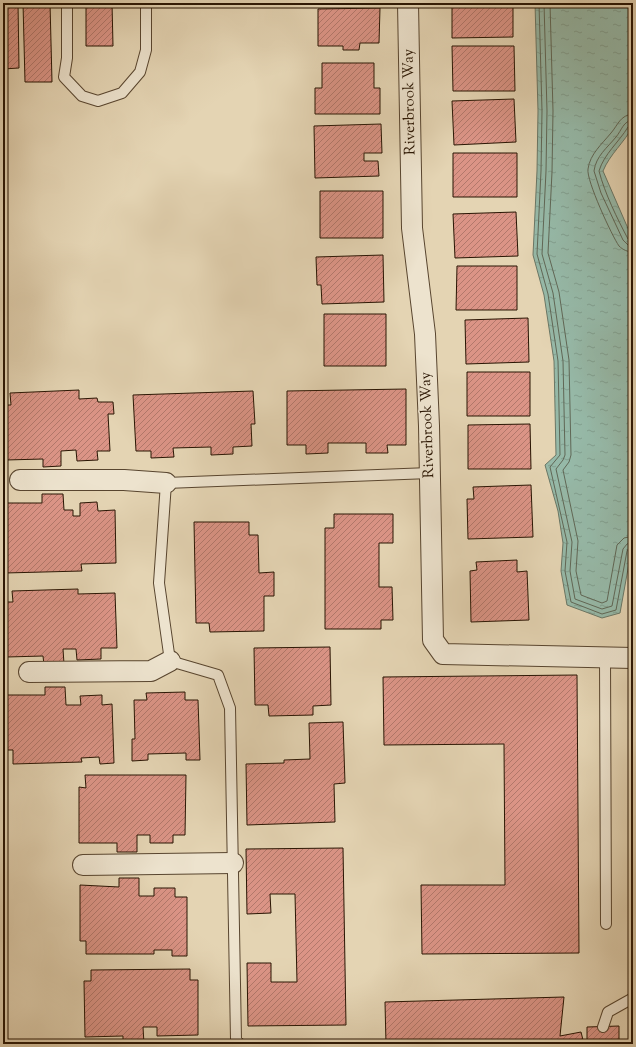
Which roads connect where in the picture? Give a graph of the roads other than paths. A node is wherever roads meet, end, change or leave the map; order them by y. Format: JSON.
{"nodes":[{"id":1,"x":67,"y":3,"type":"edge"},
{"id":2,"x":146,"y":3,"type":"edge"},
{"id":3,"x":408,"y":3,"type":"edge"},
{"id":4,"x":430,"y":473,"type":"junction"},
{"id":5,"x":20,"y":480,"type":"dead end"},
{"id":6,"x":166,"y":483,"type":"junction"},
{"id":7,"x":605,"y":657,"type":"junction"},
{"id":8,"x":633,"y":658,"type":"edge"},
{"id":9,"x":170,"y":661,"type":"junction"},
{"id":10,"x":29,"y":672,"type":"dead end"},
{"id":11,"x":233,"y":863,"type":"junction"},
{"id":12,"x":83,"y":865,"type":"dead end"},
{"id":13,"x":606,"y":924,"type":"dead end"},
{"id":14,"x":633,"y":998,"type":"edge"},
{"id":15,"x":603,"y":1027,"type":"dead end"},
{"id":16,"x":240,"y":1044,"type":"edge"}],
"edges":[{"from":1,"to":2,"type":"lane"},
{"from":3,"to":4,"type":"street","name":"Riverbrook Way"},
{"from":4,"to":6,"type":"lane"},
{"from":4,"to":7,"type":"street","name":"Riverbrook Way"},
{"from":5,"to":6,"type":"street"},
{"from":6,"to":9,"type":"lane"},
{"from":7,"to":8,"type":"street","name":"Riverbrook Way"},
{"from":7,"to":13,"type":"lane"},
{"from":9,"to":10,"type":"street"},
{"from":9,"to":11,"type":"lane"},
{"from":11,"to":12,"type":"street"},
{"from":11,"to":16,"type":"lane"},
{"from":14,"to":15,"type":"lane"}]}
